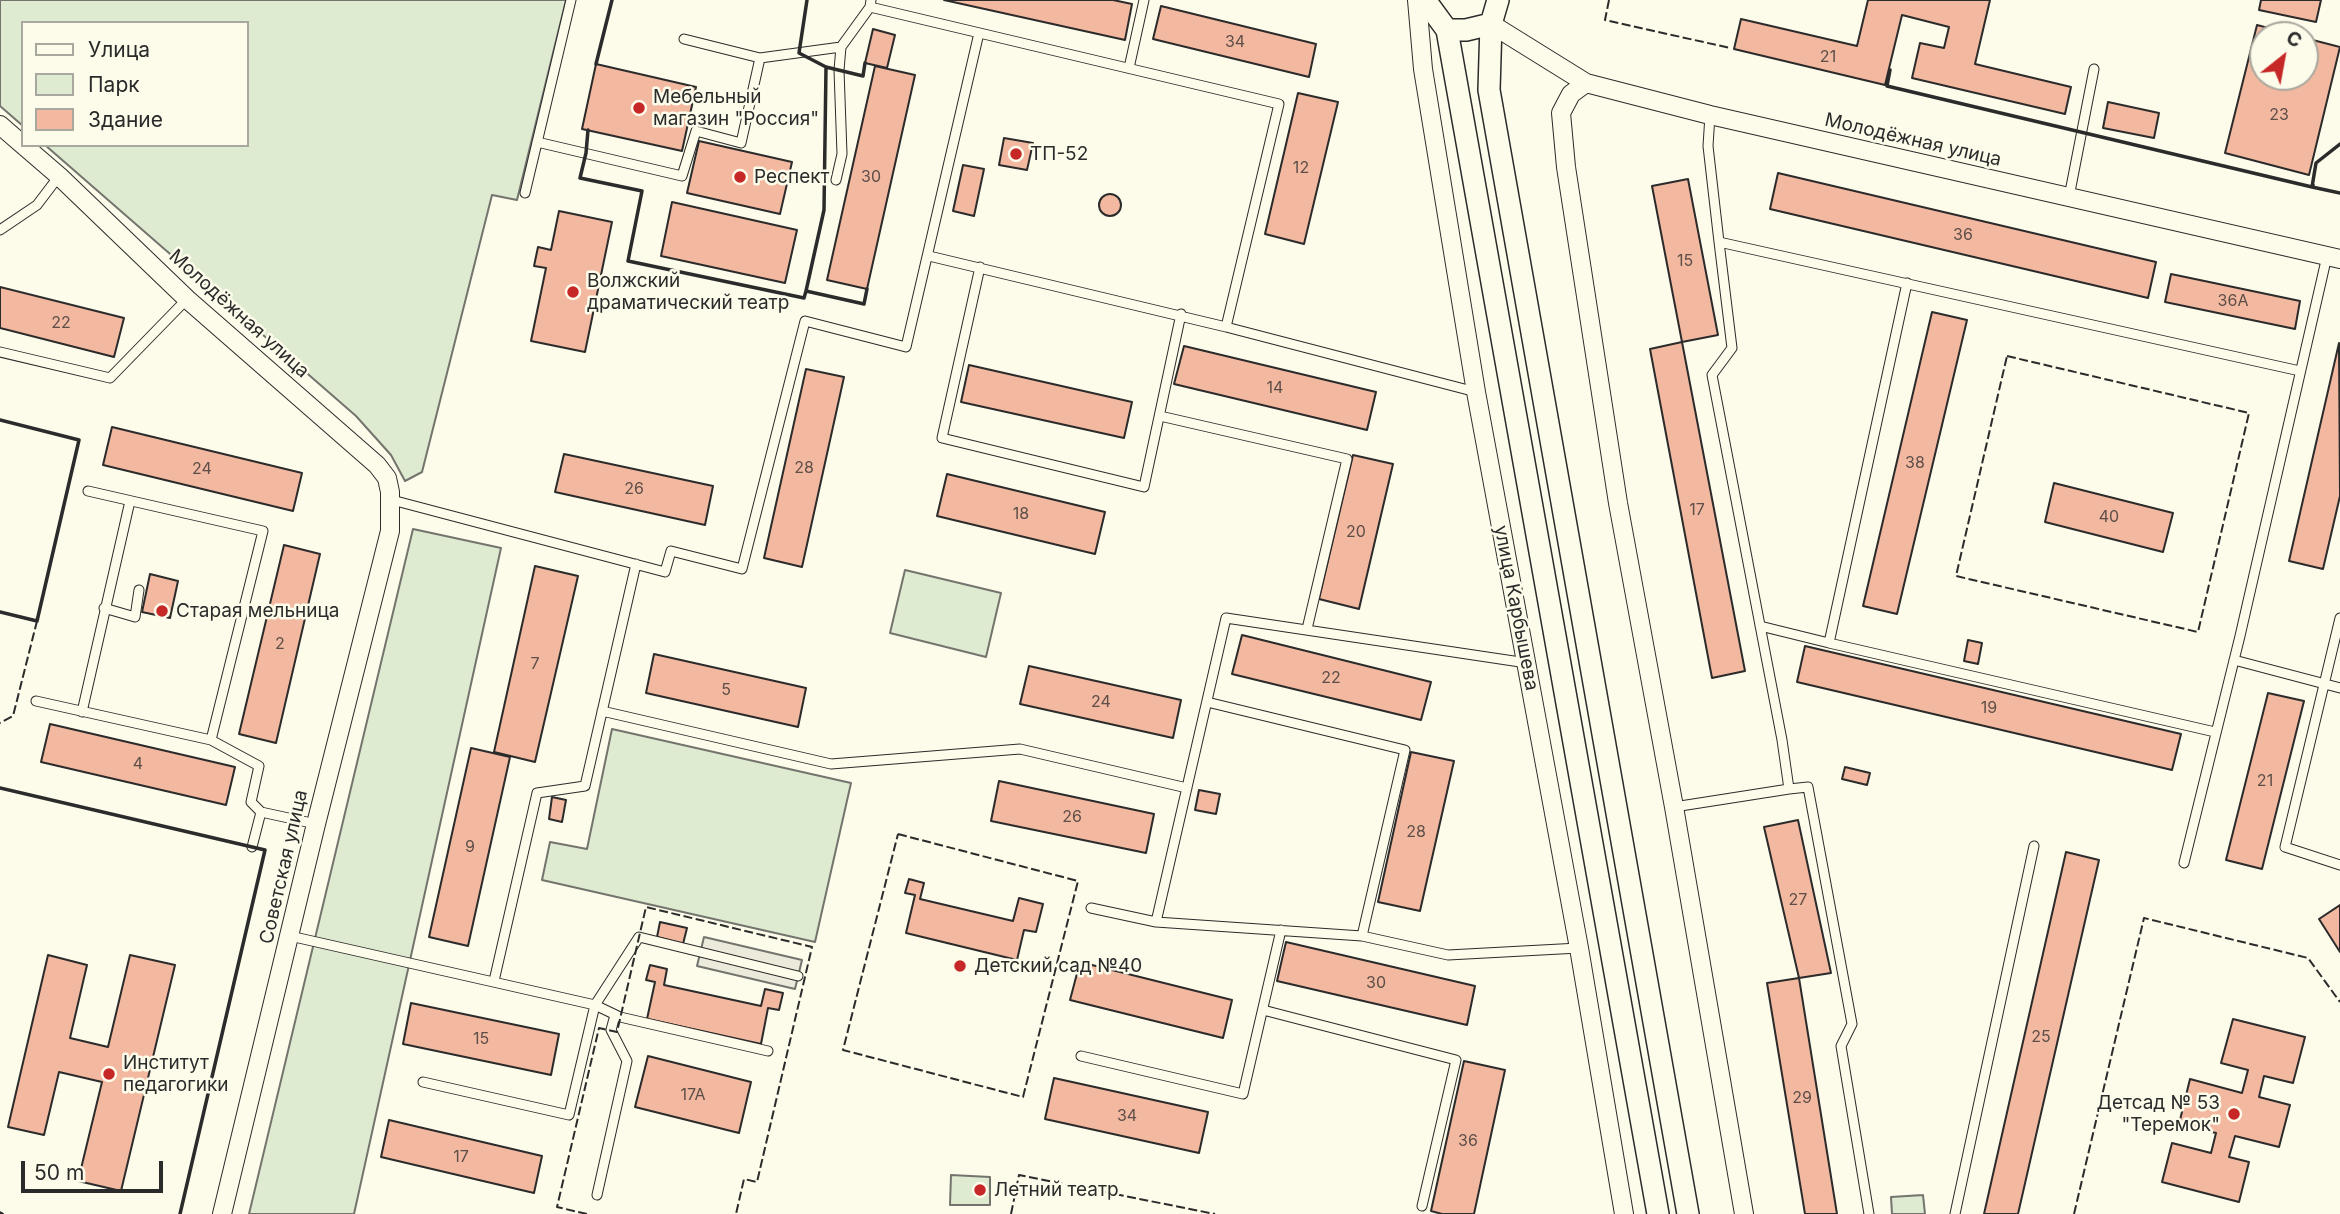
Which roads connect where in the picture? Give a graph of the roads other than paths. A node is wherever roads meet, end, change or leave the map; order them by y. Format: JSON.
{"nodes":[{"id":1,"x":571,"y":0,"type":"edge"},
{"id":2,"x":1144,"y":0,"type":"edge"},
{"id":3,"x":1417,"y":0,"type":"edge"},
{"id":4,"x":1425,"y":0,"type":"edge"},
{"id":5,"x":1498,"y":0,"type":"edge"},
{"id":6,"x":870,"y":4,"type":"edge"},
{"id":7,"x":1491,"y":24,"type":"junction"},
{"id":8,"x":1447,"y":30,"type":"junction"},
{"id":9,"x":979,"y":33,"type":"junction"},
{"id":10,"x":684,"y":40,"type":"dead end"},
{"id":11,"x":841,"y":47,"type":"junction"},
{"id":12,"x":760,"y":58,"type":"junction"},
{"id":13,"x":1129,"y":68,"type":"junction"},
{"id":14,"x":2094,"y":69,"type":"dead end"},
{"id":15,"x":1587,"y":83,"type":"junction"},
{"id":16,"x":1710,"y":115,"type":"junction"},
{"id":17,"x":0,"y":125,"type":"edge"},
{"id":18,"x":537,"y":142,"type":"junction"},
{"id":19,"x":21,"y":143,"type":"edge"},
{"id":20,"x":25,"y":147,"type":"edge"},
{"id":21,"x":59,"y":176,"type":"junction"},
{"id":22,"x":836,"y":180,"type":"dead end"},
{"id":23,"x":525,"y":193,"type":"dead end"},
{"id":24,"x":2069,"y":197,"type":"junction"},
{"id":25,"x":0,"y":230,"type":"edge"},
{"id":26,"x":1719,"y":242,"type":"junction"},
{"id":27,"x":929,"y":256,"type":"junction"},
{"id":28,"x":2334,"y":257,"type":"edge"},
{"id":29,"x":980,"y":267,"type":"junction"},
{"id":30,"x":1907,"y":284,"type":"junction"},
{"id":31,"x":187,"y":299,"type":"junction"},
{"id":32,"x":1181,"y":314,"type":"junction"},
{"id":33,"x":1226,"y":327,"type":"junction"},
{"id":34,"x":0,"y":352,"type":"edge"},
{"id":35,"x":2300,"y":370,"type":"junction"},
{"id":36,"x":1476,"y":392,"type":"junction"},
{"id":37,"x":1160,"y":416,"type":"junction"},
{"id":38,"x":88,"y":491,"type":"dead end"},
{"id":39,"x":392,"y":500,"type":"junction"},
{"id":40,"x":130,"y":501,"type":"junction"},
{"id":41,"x":390,"y":531,"type":"joint"},
{"id":42,"x":636,"y":564,"type":"junction"},
{"id":43,"x":139,"y":590,"type":"dead end"},
{"id":44,"x":104,"y":608,"type":"junction"},
{"id":45,"x":2340,"y":618,"type":"edge"},
{"id":46,"x":1760,"y":626,"type":"junction"},
{"id":47,"x":1307,"y":629,"type":"junction"},
{"id":48,"x":1829,"y":643,"type":"junction"},
{"id":49,"x":2234,"y":660,"type":"junction"},
{"id":50,"x":1527,"y":663,"type":"junction"},
{"id":51,"x":2325,"y":684,"type":"junction"},
{"id":52,"x":2340,"y":688,"type":"edge"},
{"id":53,"x":36,"y":701,"type":"dead end"},
{"id":54,"x":1207,"y":702,"type":"junction"},
{"id":55,"x":602,"y":711,"type":"junction"},
{"id":56,"x":82,"y":712,"type":"junction"},
{"id":57,"x":2215,"y":732,"type":"junction"},
{"id":58,"x":211,"y":740,"type":"junction"},
{"id":59,"x":1187,"y":788,"type":"junction"},
{"id":60,"x":1789,"y":789,"type":"junction"},
{"id":61,"x":1674,"y":807,"type":"junction"},
{"id":62,"x":261,"y":812,"type":"junction"},
{"id":63,"x":316,"y":824,"type":"junction"},
{"id":64,"x":2034,"y":846,"type":"dead end"},
{"id":65,"x":252,"y":847,"type":"dead end"},
{"id":66,"x":2184,"y":863,"type":"dead end"},
{"id":67,"x":2340,"y":865,"type":"edge"},
{"id":68,"x":1091,"y":908,"type":"dead end"},
{"id":69,"x":1156,"y":922,"type":"junction"},
{"id":70,"x":1281,"y":930,"type":"junction"},
{"id":71,"x":290,"y":936,"type":"junction"},
{"id":72,"x":1362,"y":936,"type":"junction"},
{"id":73,"x":1579,"y":948,"type":"junction"},
{"id":74,"x":798,"y":976,"type":"dead end"},
{"id":75,"x":494,"y":981,"type":"junction"},
{"id":76,"x":595,"y":1004,"type":"junction"},
{"id":77,"x":1263,"y":1010,"type":"junction"},
{"id":78,"x":615,"y":1015,"type":"junction"},
{"id":79,"x":768,"y":1051,"type":"dead end"},
{"id":80,"x":1081,"y":1056,"type":"dead end"},
{"id":81,"x":423,"y":1082,"type":"dead end"},
{"id":82,"x":597,"y":1195,"type":"dead end"},
{"id":83,"x":1422,"y":1206,"type":"dead end"},
{"id":84,"x":222,"y":1214,"type":"edge"},
{"id":85,"x":1624,"y":1214,"type":"edge"},
{"id":86,"x":1658,"y":1214,"type":"edge"},
{"id":87,"x":1688,"y":1214,"type":"edge"},
{"id":88,"x":1744,"y":1214,"type":"edge"},
{"id":89,"x":1869,"y":1214,"type":"edge"},
{"id":90,"x":1955,"y":1214,"type":"edge"}],
"edges":[{"from":1,"to":18,"type":"lane"},
{"from":2,"to":13,"type":"lane"},
{"from":3,"to":36,"type":"street","name":"улица Карбышева"},
{"from":4,"to":8,"type":"street"},
{"from":5,"to":7,"type":"street"},
{"from":6,"to":9,"type":"lane"},
{"from":6,"to":11,"type":"lane"},
{"from":7,"to":8,"type":"street"},
{"from":7,"to":15,"type":"street","name":"Молодёжная улица"},
{"from":7,"to":87,"type":"street"},
{"from":8,"to":86,"type":"street","name":"улица Карбышева"},
{"from":9,"to":13,"type":"lane"},
{"from":9,"to":27,"type":"lane"},
{"from":10,"to":12,"type":"lane"},
{"from":11,"to":12,"type":"lane"},
{"from":11,"to":22,"type":"lane"},
{"from":12,"to":18,"type":"lane"},
{"from":13,"to":33,"type":"lane"},
{"from":14,"to":24,"type":"lane"},
{"from":15,"to":16,"type":"street","name":"Молодёжная улица"},
{"from":15,"to":61,"type":"street"},
{"from":16,"to":24,"type":"street","name":"Молодёжная улица"},
{"from":16,"to":26,"type":"lane"},
{"from":17,"to":19,"type":"street","name":"Молодёжная улица"},
{"from":18,"to":23,"type":"lane"},
{"from":20,"to":21,"type":"street","name":"Молодёжная улица"},
{"from":21,"to":25,"type":"lane"},
{"from":21,"to":31,"type":"street","name":"Молодёжная улица"},
{"from":24,"to":28,"type":"street","name":"Молодёжная улица"},
{"from":26,"to":30,"type":"lane"},
{"from":26,"to":46,"type":"lane"},
{"from":27,"to":29,"type":"lane"},
{"from":27,"to":42,"type":"lane"},
{"from":28,"to":35,"type":"lane"},
{"from":29,"to":32,"type":"lane"},
{"from":29,"to":37,"type":"lane"},
{"from":30,"to":35,"type":"lane"},
{"from":30,"to":48,"type":"lane"},
{"from":31,"to":34,"type":"lane"},
{"from":31,"to":39,"type":"street","name":"Молодёжная улица"},
{"from":32,"to":33,"type":"lane"},
{"from":32,"to":37,"type":"lane"},
{"from":33,"to":36,"type":"lane"},
{"from":35,"to":49,"type":"lane"},
{"from":36,"to":50,"type":"street","name":"улица Карбышева"},
{"from":37,"to":47,"type":"lane"},
{"from":38,"to":40,"type":"lane"},
{"from":39,"to":41,"type":"street","name":"Молодёжная улица"},
{"from":39,"to":42,"type":"lane"},
{"from":40,"to":44,"type":"lane"},
{"from":40,"to":58,"type":"lane"},
{"from":41,"to":63,"type":"street","name":"Советская улица"},
{"from":42,"to":55,"type":"lane"},
{"from":43,"to":44,"type":"lane"},
{"from":44,"to":56,"type":"lane"},
{"from":45,"to":51,"type":"lane"},
{"from":46,"to":48,"type":"lane"},
{"from":46,"to":60,"type":"lane"},
{"from":47,"to":50,"type":"lane"},
{"from":47,"to":54,"type":"lane"},
{"from":48,"to":57,"type":"lane"},
{"from":49,"to":51,"type":"lane"},
{"from":49,"to":57,"type":"lane"},
{"from":50,"to":73,"type":"street","name":"улица Карбышева"},
{"from":51,"to":52,"type":"lane"},
{"from":51,"to":67,"type":"lane"},
{"from":53,"to":56,"type":"lane"},
{"from":54,"to":59,"type":"lane"},
{"from":54,"to":72,"type":"lane"},
{"from":55,"to":59,"type":"lane"},
{"from":55,"to":75,"type":"lane"},
{"from":56,"to":58,"type":"lane"},
{"from":57,"to":66,"type":"lane"},
{"from":58,"to":62,"type":"lane"},
{"from":59,"to":69,"type":"lane"},
{"from":60,"to":61,"type":"lane"},
{"from":60,"to":89,"type":"lane"},
{"from":61,"to":88,"type":"street"},
{"from":62,"to":63,"type":"lane"},
{"from":62,"to":65,"type":"lane"},
{"from":63,"to":71,"type":"street","name":"Советская улица"},
{"from":64,"to":90,"type":"lane"},
{"from":68,"to":69,"type":"lane"},
{"from":69,"to":70,"type":"lane"},
{"from":70,"to":72,"type":"lane"},
{"from":70,"to":77,"type":"lane"},
{"from":71,"to":75,"type":"lane"},
{"from":71,"to":84,"type":"street","name":"Советская улица"},
{"from":72,"to":73,"type":"lane"},
{"from":73,"to":85,"type":"street","name":"улица Карбышева"},
{"from":74,"to":76,"type":"lane"},
{"from":75,"to":76,"type":"lane"},
{"from":76,"to":78,"type":"lane"},
{"from":76,"to":81,"type":"lane"},
{"from":77,"to":80,"type":"lane"},
{"from":77,"to":83,"type":"lane"},
{"from":78,"to":79,"type":"lane"},
{"from":78,"to":82,"type":"lane"}]}
